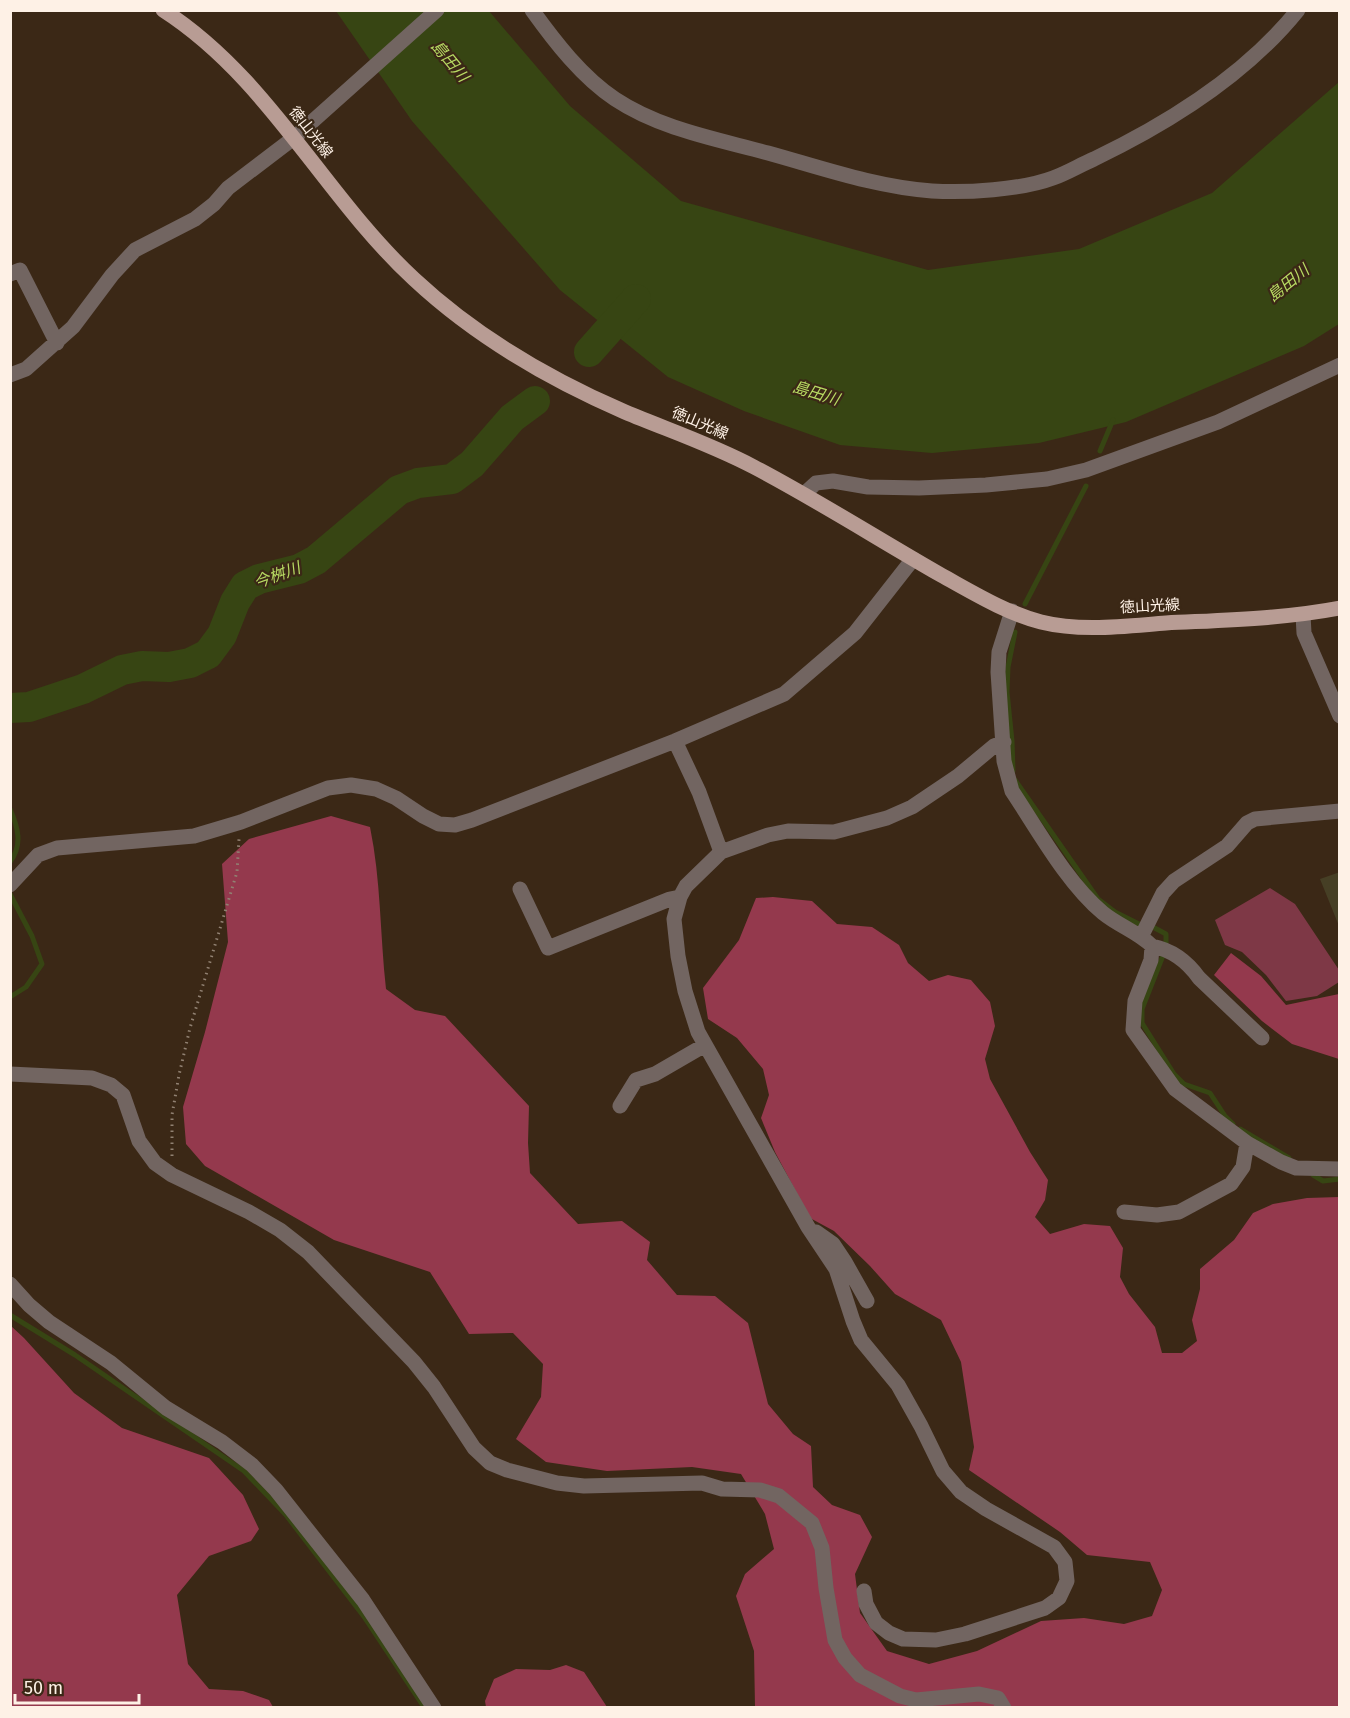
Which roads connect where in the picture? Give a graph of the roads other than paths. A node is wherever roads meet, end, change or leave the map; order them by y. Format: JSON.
{"nodes":[{"id":1,"x":163,"y":10,"type":"edge"},
{"id":2,"x":437,"y":10,"type":"edge"},
{"id":3,"x":532,"y":10,"type":"edge"},
{"id":4,"x":1298,"y":10,"type":"edge"},
{"id":5,"x":295,"y":137,"type":"junction"},
{"id":6,"x":10,"y":274,"type":"edge"},
{"id":7,"x":57,"y":343,"type":"junction"},
{"id":8,"x":1340,"y":365,"type":"edge"},
{"id":9,"x":10,"y":375,"type":"edge"},
{"id":10,"x":804,"y":494,"type":"junction"},
{"id":11,"x":913,"y":559,"type":"junction"},
{"id":12,"x":1340,"y":608,"type":"edge"},
{"id":13,"x":1012,"y":611,"type":"junction"},
{"id":14,"x":1303,"y":615,"type":"junction"},
{"id":15,"x":1340,"y":716,"type":"edge"},
{"id":16,"x":675,"y":741,"type":"junction"},
{"id":17,"x":1004,"y":742,"type":"junction"},
{"id":18,"x":1340,"y":811,"type":"edge"},
{"id":19,"x":721,"y":852,"type":"junction"},
{"id":20,"x":10,"y":885,"type":"edge"},
{"id":21,"x":520,"y":889,"type":"dead end"},
{"id":22,"x":680,"y":897,"type":"junction"},
{"id":23,"x":1147,"y":941,"type":"junction"},
{"id":24,"x":1262,"y":1038,"type":"dead end"},
{"id":25,"x":705,"y":1045,"type":"junction"},
{"id":26,"x":10,"y":1074,"type":"edge"},
{"id":27,"x":620,"y":1106,"type":"dead end"},
{"id":28,"x":1247,"y":1143,"type":"junction"},
{"id":29,"x":1340,"y":1169,"type":"edge"},
{"id":30,"x":1124,"y":1212,"type":"dead end"},
{"id":31,"x":808,"y":1227,"type":"junction"},
{"id":32,"x":10,"y":1284,"type":"edge"},
{"id":33,"x":867,"y":1301,"type":"dead end"},
{"id":34,"x":864,"y":1591,"type":"dead end"},
{"id":35,"x":434,"y":1707,"type":"edge"},
{"id":36,"x":1004,"y":1707,"type":"edge"}],
"edges":[{"from":1,"to":5,"type":"main road","name":"徳山光線"},
{"from":2,"to":5,"type":"street"},
{"from":3,"to":4,"type":"street"},
{"from":5,"to":7,"type":"street"},
{"from":5,"to":10,"type":"main road","name":"徳山光線"},
{"from":6,"to":7,"type":"street"},
{"from":7,"to":9,"type":"street"},
{"from":8,"to":10,"type":"street"},
{"from":10,"to":11,"type":"main road","name":"徳山光線"},
{"from":11,"to":13,"type":"main road","name":"徳山光線"},
{"from":11,"to":16,"type":"street"},
{"from":12,"to":14,"type":"main road","name":"徳山光線"},
{"from":13,"to":14,"type":"main road","name":"徳山光線"},
{"from":13,"to":17,"type":"street"},
{"from":14,"to":15,"type":"street"},
{"from":16,"to":19,"type":"street"},
{"from":16,"to":20,"type":"street"},
{"from":17,"to":19,"type":"street"},
{"from":17,"to":23,"type":"street"},
{"from":18,"to":23,"type":"street"},
{"from":19,"to":22,"type":"street"},
{"from":21,"to":22,"type":"street"},
{"from":22,"to":25,"type":"street"},
{"from":23,"to":24,"type":"street"},
{"from":23,"to":28,"type":"street"},
{"from":25,"to":27,"type":"street"},
{"from":25,"to":31,"type":"street"},
{"from":26,"to":36,"type":"street"},
{"from":28,"to":29,"type":"street"},
{"from":28,"to":30,"type":"street"},
{"from":31,"to":33,"type":"street"},
{"from":31,"to":34,"type":"street"},
{"from":32,"to":35,"type":"street"}]}
